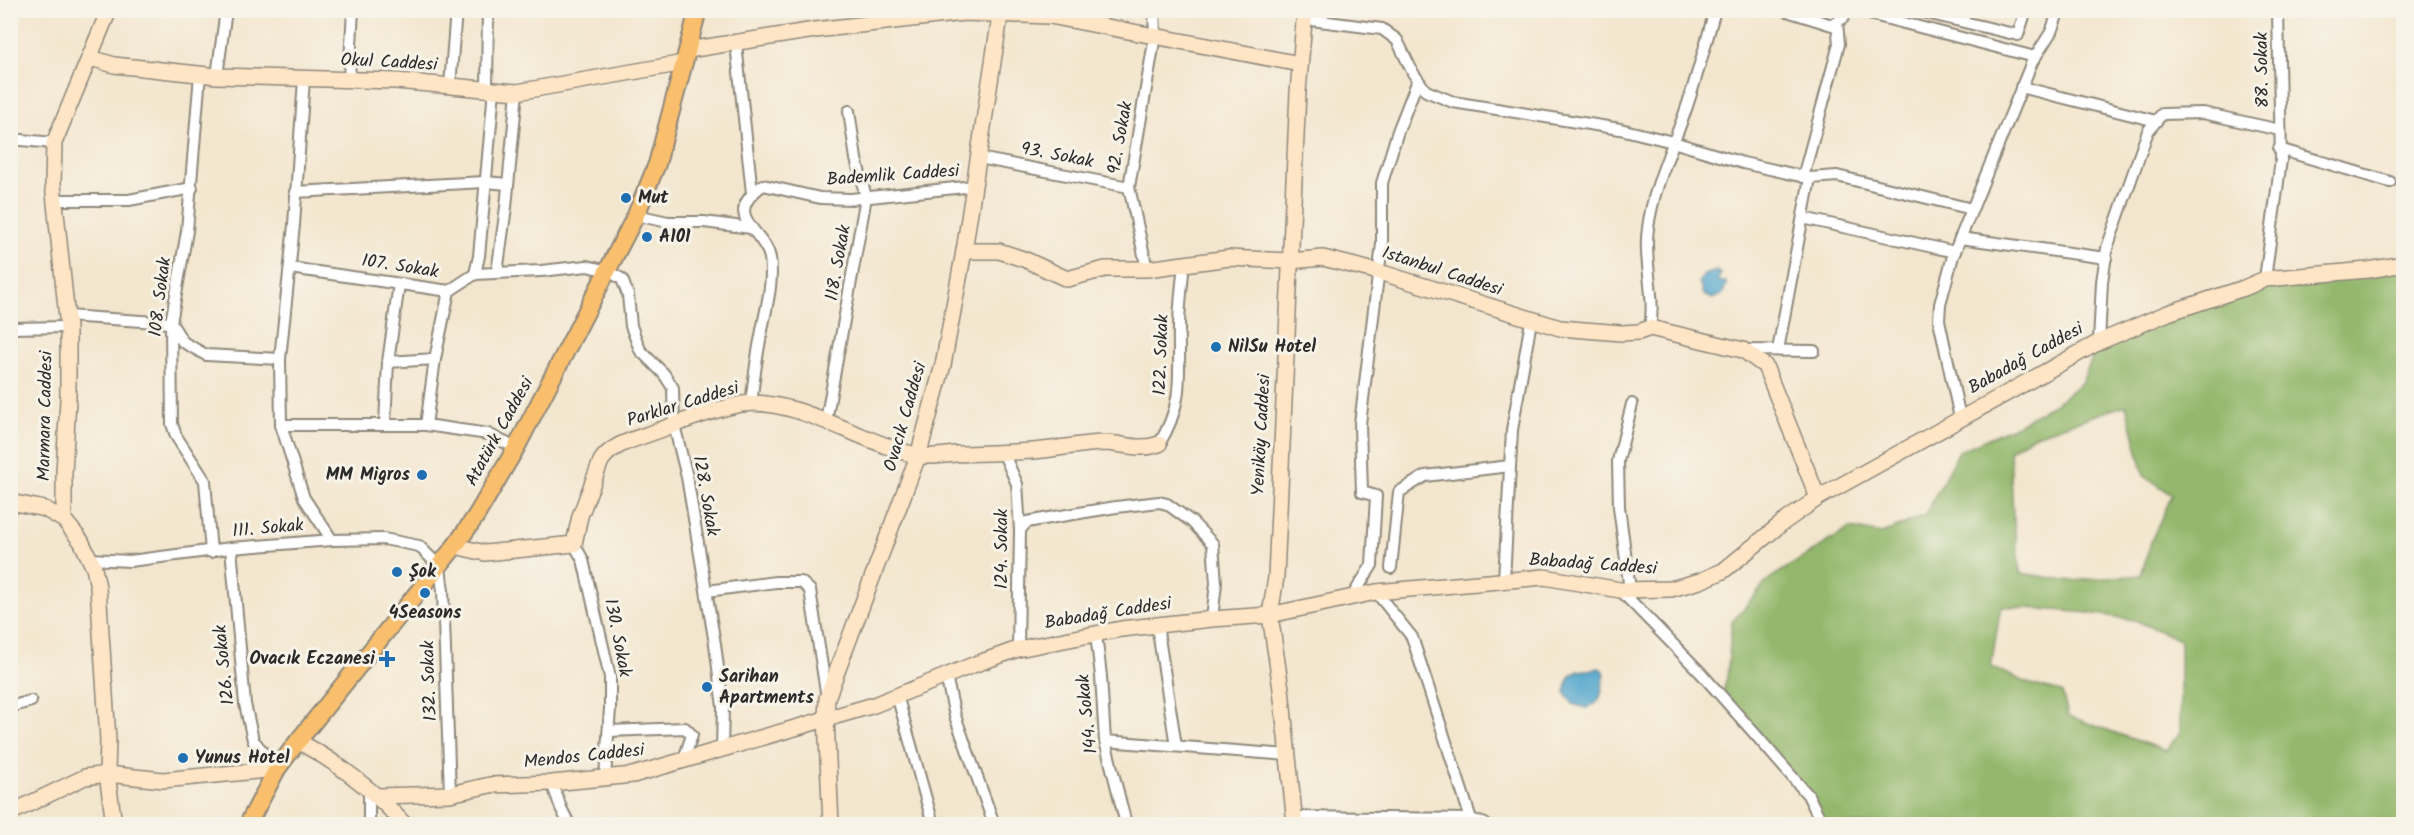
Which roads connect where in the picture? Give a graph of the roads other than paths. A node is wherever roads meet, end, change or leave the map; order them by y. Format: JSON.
{"nodes":[{"id":1,"x":109,"y":10,"type":"edge"},
{"id":2,"x":226,"y":10,"type":"edge"},
{"id":3,"x":353,"y":10,"type":"edge"},
{"id":4,"x":456,"y":10,"type":"edge"},
{"id":5,"x":489,"y":10,"type":"edge"},
{"id":6,"x":698,"y":10,"type":"edge"},
{"id":7,"x":1154,"y":10,"type":"edge"},
{"id":8,"x":1715,"y":10,"type":"edge"},
{"id":9,"x":1784,"y":10,"type":"edge"},
{"id":10,"x":1847,"y":10,"type":"edge"},
{"id":11,"x":1854,"y":10,"type":"edge"},
{"id":12,"x":1914,"y":10,"type":"edge"},
{"id":13,"x":2026,"y":10,"type":"edge"},
{"id":14,"x":2059,"y":10,"type":"edge"},
{"id":15,"x":2278,"y":10,"type":"edge"},
{"id":16,"x":1001,"y":12,"type":"edge"},
{"id":17,"x":903,"y":14,"type":"edge"},
{"id":18,"x":1304,"y":15,"type":"edge"},
{"id":19,"x":1888,"y":15,"type":"edge"},
{"id":20,"x":1837,"y":22,"type":"junction"},
{"id":21,"x":1155,"y":36,"type":"junction"},
{"id":22,"x":736,"y":44,"type":"junction"},
{"id":23,"x":686,"y":56,"type":"junction"},
{"id":24,"x":2035,"y":57,"type":"junction"},
{"id":25,"x":91,"y":58,"type":"junction"},
{"id":26,"x":1300,"y":64,"type":"junction"},
{"id":27,"x":200,"y":74,"type":"junction"},
{"id":28,"x":217,"y":76,"type":"junction"},
{"id":29,"x":304,"y":79,"type":"junction"},
{"id":30,"x":349,"y":79,"type":"junction"},
{"id":31,"x":1418,"y":80,"type":"junction"},
{"id":32,"x":450,"y":86,"type":"junction"},
{"id":33,"x":2021,"y":87,"type":"junction"},
{"id":34,"x":491,"y":90,"type":"junction"},
{"id":35,"x":517,"y":92,"type":"junction"},
{"id":36,"x":849,"y":111,"type":"dead end"},
{"id":37,"x":2156,"y":121,"type":"junction"},
{"id":38,"x":2280,"y":130,"type":"junction"},
{"id":39,"x":10,"y":139,"type":"edge"},
{"id":40,"x":1673,"y":142,"type":"junction"},
{"id":41,"x":54,"y":144,"type":"junction"},
{"id":42,"x":2279,"y":149,"type":"junction"},
{"id":43,"x":979,"y":158,"type":"junction"},
{"id":44,"x":1807,"y":177,"type":"junction"},
{"id":45,"x":485,"y":182,"type":"junction"},
{"id":46,"x":2390,"y":182,"type":"dead end"},
{"id":47,"x":508,"y":184,"type":"junction"},
{"id":48,"x":974,"y":186,"type":"junction"},
{"id":49,"x":1129,"y":187,"type":"junction"},
{"id":50,"x":192,"y":188,"type":"junction"},
{"id":51,"x":295,"y":192,"type":"junction"},
{"id":52,"x":752,"y":193,"type":"junction"},
{"id":53,"x":866,"y":197,"type":"junction"},
{"id":54,"x":55,"y":200,"type":"junction"},
{"id":55,"x":1972,"y":209,"type":"junction"},
{"id":56,"x":636,"y":215,"type":"junction"},
{"id":57,"x":1803,"y":218,"type":"junction"},
{"id":58,"x":751,"y":228,"type":"junction"},
{"id":59,"x":1960,"y":238,"type":"junction"},
{"id":60,"x":964,"y":251,"type":"junction"},
{"id":61,"x":1955,"y":252,"type":"junction"},
{"id":62,"x":2106,"y":258,"type":"junction"},
{"id":63,"x":1290,"y":261,"type":"junction"},
{"id":64,"x":1184,"y":263,"type":"junction"},
{"id":65,"x":2403,"y":264,"type":"edge"},
{"id":66,"x":290,"y":268,"type":"junction"},
{"id":67,"x":1146,"y":269,"type":"junction"},
{"id":68,"x":608,"y":271,"type":"junction"},
{"id":69,"x":1379,"y":272,"type":"junction"},
{"id":70,"x":497,"y":273,"type":"junction"},
{"id":71,"x":476,"y":274,"type":"junction"},
{"id":72,"x":2265,"y":279,"type":"junction"},
{"id":73,"x":399,"y":284,"type":"junction"},
{"id":74,"x":449,"y":291,"type":"junction"},
{"id":75,"x":1531,"y":321,"type":"junction"},
{"id":76,"x":67,"y":322,"type":"junction"},
{"id":77,"x":171,"y":323,"type":"junction"},
{"id":78,"x":10,"y":328,"type":"edge"},
{"id":79,"x":1650,"y":328,"type":"junction"},
{"id":80,"x":2099,"y":342,"type":"junction"},
{"id":81,"x":1743,"y":350,"type":"junction"},
{"id":82,"x":1778,"y":351,"type":"junction"},
{"id":83,"x":1814,"y":351,"type":"dead end"},
{"id":84,"x":280,"y":359,"type":"junction"},
{"id":85,"x":435,"y":359,"type":"junction"},
{"id":86,"x":388,"y":362,"type":"junction"},
{"id":87,"x":751,"y":404,"type":"junction"},
{"id":88,"x":1632,"y":404,"type":"dead end"},
{"id":89,"x":1960,"y":418,"type":"junction"},
{"id":90,"x":826,"y":421,"type":"junction"},
{"id":91,"x":385,"y":424,"type":"junction"},
{"id":92,"x":281,"y":425,"type":"junction"},
{"id":93,"x":426,"y":425,"type":"junction"},
{"id":94,"x":674,"y":425,"type":"junction"},
{"id":95,"x":1160,"y":444,"type":"joint"},
{"id":96,"x":516,"y":448,"type":"junction"},
{"id":97,"x":1004,"y":452,"type":"junction"},
{"id":98,"x":918,"y":456,"type":"junction"},
{"id":99,"x":1510,"y":466,"type":"junction"},
{"id":100,"x":1818,"y":498,"type":"junction"},
{"id":101,"x":10,"y":502,"type":"edge"},
{"id":102,"x":64,"y":520,"type":"junction"},
{"id":103,"x":1020,"y":530,"type":"junction"},
{"id":104,"x":332,"y":540,"type":"junction"},
{"id":105,"x":574,"y":544,"type":"junction"},
{"id":106,"x":455,"y":546,"type":"junction"},
{"id":107,"x":231,"y":548,"type":"junction"},
{"id":108,"x":211,"y":552,"type":"junction"},
{"id":109,"x":90,"y":559,"type":"junction"},
{"id":110,"x":440,"y":567,"type":"junction"},
{"id":111,"x":1391,"y":568,"type":"dead end"},
{"id":112,"x":1504,"y":580,"type":"junction"},
{"id":113,"x":1625,"y":590,"type":"junction"},
{"id":114,"x":707,"y":591,"type":"junction"},
{"id":115,"x":1376,"y":592,"type":"junction"},
{"id":116,"x":1353,"y":597,"type":"junction"},
{"id":117,"x":1270,"y":615,"type":"junction"},
{"id":118,"x":1212,"y":619,"type":"junction"},
{"id":119,"x":1157,"y":625,"type":"junction"},
{"id":120,"x":1096,"y":634,"type":"junction"},
{"id":121,"x":1018,"y":649,"type":"junction"},
{"id":122,"x":946,"y":676,"type":"junction"},
{"id":123,"x":897,"y":695,"type":"junction"},
{"id":124,"x":827,"y":698,"type":"junction"},
{"id":125,"x":31,"y":701,"type":"dead end"},
{"id":126,"x":10,"y":707,"type":"edge"},
{"id":127,"x":826,"y":718,"type":"junction"},
{"id":128,"x":609,"y":731,"type":"junction"},
{"id":129,"x":298,"y":741,"type":"junction"},
{"id":130,"x":1105,"y":741,"type":"junction"},
{"id":131,"x":1176,"y":746,"type":"junction"},
{"id":132,"x":722,"y":750,"type":"junction"},
{"id":133,"x":1288,"y":755,"type":"junction"},
{"id":134,"x":683,"y":762,"type":"junction"},
{"id":135,"x":277,"y":769,"type":"junction"},
{"id":136,"x":107,"y":774,"type":"junction"},
{"id":137,"x":605,"y":777,"type":"junction"},
{"id":138,"x":552,"y":783,"type":"junction"},
{"id":139,"x":373,"y":792,"type":"junction"},
{"id":140,"x":450,"y":794,"type":"junction"},
{"id":141,"x":10,"y":814,"type":"edge"},
{"id":142,"x":1471,"y":819,"type":"junction"},
{"id":143,"x":1295,"y":821,"type":"edge"},
{"id":144,"x":12,"y":825,"type":"edge"},
{"id":145,"x":114,"y":825,"type":"edge"},
{"id":146,"x":248,"y":825,"type":"edge"},
{"id":147,"x":369,"y":825,"type":"edge"},
{"id":148,"x":404,"y":825,"type":"edge"},
{"id":149,"x":570,"y":825,"type":"edge"},
{"id":150,"x":831,"y":825,"type":"edge"},
{"id":151,"x":933,"y":825,"type":"edge"},
{"id":152,"x":994,"y":825,"type":"edge"},
{"id":153,"x":1126,"y":825,"type":"edge"},
{"id":154,"x":1485,"y":825,"type":"edge"},
{"id":155,"x":1820,"y":825,"type":"edge"}],
"edges":[{"from":1,"to":25,"type":"street","name":"Marmara Caddesi"},
{"from":2,"to":28,"type":"street"},
{"from":3,"to":30,"type":"street"},
{"from":4,"to":32,"type":"street"},
{"from":5,"to":34,"type":"street"},
{"from":6,"to":23,"type":"main road","name":"Atatürk Caddesi"},
{"from":7,"to":21,"type":"street","name":"92. Sokak"},
{"from":8,"to":40,"type":"street"},
{"from":9,"to":20,"type":"street"},
{"from":10,"to":20,"type":"street"},
{"from":11,"to":19,"type":"street"},
{"from":12,"to":13,"type":"street"},
{"from":14,"to":24,"type":"street"},
{"from":15,"to":38,"type":"street","name":"88. Sokak"},
{"from":16,"to":17,"type":"street","name":"Okul Caddesi"},
{"from":16,"to":21,"type":"street","name":"Okul Caddesi"},
{"from":16,"to":43,"type":"street","name":"Ovacık Caddesi"},
{"from":17,"to":22,"type":"street","name":"Okul Caddesi"},
{"from":18,"to":26,"type":"street","name":"Yeniköy Caddesi"},
{"from":18,"to":31,"type":"street"},
{"from":19,"to":24,"type":"street"},
{"from":20,"to":44,"type":"street"},
{"from":21,"to":26,"type":"street","name":"Okul Caddesi"},
{"from":21,"to":49,"type":"street","name":"92. Sokak"},
{"from":22,"to":23,"type":"street","name":"Okul Caddesi"},
{"from":22,"to":52,"type":"street"},
{"from":23,"to":35,"type":"street","name":"Okul Caddesi"},
{"from":23,"to":56,"type":"main road","name":"Atatürk Caddesi"},
{"from":24,"to":33,"type":"street"},
{"from":25,"to":27,"type":"street","name":"Okul Caddesi"},
{"from":25,"to":41,"type":"street","name":"Marmara Caddesi"},
{"from":26,"to":63,"type":"street","name":"Yeniköy Caddesi"},
{"from":27,"to":28,"type":"street","name":"Okul Caddesi"},
{"from":27,"to":50,"type":"street","name":"108. Sokak"},
{"from":28,"to":29,"type":"street","name":"Okul Caddesi"},
{"from":29,"to":30,"type":"street","name":"Okul Caddesi"},
{"from":29,"to":51,"type":"street"},
{"from":30,"to":32,"type":"street","name":"Okul Caddesi"},
{"from":31,"to":40,"type":"street"},
{"from":31,"to":69,"type":"street"},
{"from":32,"to":34,"type":"street","name":"Okul Caddesi"},
{"from":33,"to":37,"type":"street"},
{"from":33,"to":55,"type":"street"},
{"from":34,"to":35,"type":"street","name":"Okul Caddesi"},
{"from":34,"to":45,"type":"street"},
{"from":35,"to":47,"type":"street"},
{"from":36,"to":53,"type":"street","name":"118. Sokak"},
{"from":37,"to":38,"type":"street"},
{"from":37,"to":62,"type":"street"},
{"from":38,"to":42,"type":"street","name":"88. Sokak"},
{"from":39,"to":41,"type":"street"},
{"from":40,"to":44,"type":"street"},
{"from":40,"to":79,"type":"street"},
{"from":41,"to":54,"type":"street","name":"Marmara Caddesi"},
{"from":42,"to":46,"type":"street"},
{"from":42,"to":72,"type":"street","name":"88. Sokak"},
{"from":43,"to":48,"type":"street","name":"Ovacık Caddesi"},
{"from":43,"to":49,"type":"street","name":"93. Sokak"},
{"from":44,"to":55,"type":"street"},
{"from":44,"to":57,"type":"street"},
{"from":45,"to":47,"type":"street"},
{"from":45,"to":51,"type":"street"},
{"from":45,"to":71,"type":"street"},
{"from":47,"to":70,"type":"street"},
{"from":48,"to":53,"type":"street","name":"Bademlik Caddesi"},
{"from":48,"to":60,"type":"street","name":"Ovacık Caddesi"},
{"from":49,"to":67,"type":"street","name":"92. Sokak"},
{"from":50,"to":54,"type":"street"},
{"from":50,"to":77,"type":"street","name":"108. Sokak"},
{"from":51,"to":66,"type":"street"},
{"from":52,"to":53,"type":"street","name":"Bademlik Caddesi"},
{"from":52,"to":58,"type":"street"},
{"from":53,"to":90,"type":"street","name":"118. Sokak"},
{"from":54,"to":76,"type":"street","name":"Marmara Caddesi"},
{"from":55,"to":59,"type":"street"},
{"from":56,"to":58,"type":"street"},
{"from":56,"to":68,"type":"main road","name":"Atatürk Caddesi"},
{"from":57,"to":61,"type":"street"},
{"from":57,"to":82,"type":"street"},
{"from":58,"to":87,"type":"street"},
{"from":59,"to":61,"type":"street"},
{"from":59,"to":62,"type":"street"},
{"from":60,"to":67,"type":"street","name":"Istanbul Caddesi"},
{"from":60,"to":98,"type":"street","name":"Ovacık Caddesi"},
{"from":61,"to":89,"type":"street"},
{"from":62,"to":80,"type":"street"},
{"from":63,"to":64,"type":"street","name":"Istanbul Caddesi"},
{"from":63,"to":69,"type":"street","name":"Istanbul Caddesi"},
{"from":63,"to":117,"type":"street","name":"Yeniköy Caddesi"},
{"from":64,"to":67,"type":"street","name":"Istanbul Caddesi"},
{"from":64,"to":95,"type":"street","name":"122. Sokak"},
{"from":65,"to":72,"type":"street","name":"Babadağ Caddesi"},
{"from":66,"to":73,"type":"street","name":"107. Sokak"},
{"from":66,"to":84,"type":"street"},
{"from":68,"to":70,"type":"street","name":"107. Sokak"},
{"from":68,"to":94,"type":"street","name":"128. Sokak"},
{"from":68,"to":96,"type":"main road","name":"Atatürk Caddesi"},
{"from":69,"to":75,"type":"street","name":"Istanbul Caddesi"},
{"from":69,"to":116,"type":"street"},
{"from":70,"to":71,"type":"street","name":"107. Sokak"},
{"from":71,"to":74,"type":"street","name":"107. Sokak"},
{"from":72,"to":80,"type":"street","name":"Babadağ Caddesi"},
{"from":73,"to":74,"type":"street","name":"107. Sokak"},
{"from":73,"to":86,"type":"street"},
{"from":74,"to":85,"type":"street"},
{"from":75,"to":79,"type":"street","name":"Istanbul Caddesi"},
{"from":75,"to":99,"type":"street"},
{"from":76,"to":77,"type":"street"},
{"from":76,"to":78,"type":"street"},
{"from":76,"to":102,"type":"street","name":"Marmara Caddesi"},
{"from":77,"to":84,"type":"street"},
{"from":77,"to":108,"type":"street","name":"108. Sokak"},
{"from":79,"to":81,"type":"street","name":"Istanbul Caddesi"},
{"from":80,"to":89,"type":"street","name":"Babadağ Caddesi"},
{"from":81,"to":82,"type":"street"},
{"from":81,"to":100,"type":"street","name":"Istanbul Caddesi"},
{"from":82,"to":83,"type":"street"},
{"from":84,"to":92,"type":"street"},
{"from":85,"to":86,"type":"street"},
{"from":85,"to":93,"type":"street"},
{"from":86,"to":91,"type":"street"},
{"from":87,"to":90,"type":"street","name":"Parklar Caddesi"},
{"from":87,"to":94,"type":"street","name":"Parklar Caddesi"},
{"from":88,"to":113,"type":"street"},
{"from":89,"to":100,"type":"street","name":"Babadağ Caddesi"},
{"from":90,"to":98,"type":"street","name":"Parklar Caddesi"},
{"from":91,"to":92,"type":"street"},
{"from":91,"to":93,"type":"street"},
{"from":92,"to":104,"type":"street"},
{"from":93,"to":96,"type":"street"},
{"from":94,"to":105,"type":"street","name":"Parklar Caddesi"},
{"from":94,"to":114,"type":"street","name":"128. Sokak"},
{"from":95,"to":97,"type":"street","name":"Parklar Caddesi"},
{"from":96,"to":106,"type":"main road","name":"Atatürk Caddesi"},
{"from":97,"to":98,"type":"street","name":"Parklar Caddesi"},
{"from":97,"to":103,"type":"street","name":"124. Sokak"},
{"from":98,"to":124,"type":"street","name":"Ovacık Caddesi"},
{"from":99,"to":111,"type":"street"},
{"from":99,"to":112,"type":"street"},
{"from":100,"to":113,"type":"street","name":"Babadağ Caddesi"},
{"from":101,"to":102,"type":"street"},
{"from":102,"to":109,"type":"street"},
{"from":103,"to":118,"type":"street"},
{"from":103,"to":121,"type":"street","name":"124. Sokak"},
{"from":104,"to":107,"type":"street","name":"111. Sokak"},
{"from":104,"to":110,"type":"street","name":"111. Sokak"},
{"from":105,"to":106,"type":"street"},
{"from":105,"to":128,"type":"street","name":"130. Sokak"},
{"from":106,"to":110,"type":"main road","name":"Atatürk Caddesi"},
{"from":107,"to":108,"type":"street","name":"111. Sokak"},
{"from":107,"to":135,"type":"street","name":"126. Sokak"},
{"from":108,"to":109,"type":"street","name":"111. Sokak"},
{"from":109,"to":136,"type":"street"},
{"from":110,"to":129,"type":"main road","name":"Atatürk Caddesi"},
{"from":110,"to":140,"type":"street","name":"132. Sokak"},
{"from":112,"to":113,"type":"street","name":"Babadağ Caddesi"},
{"from":112,"to":115,"type":"street","name":"Babadağ Caddesi"},
{"from":113,"to":155,"type":"street"},
{"from":114,"to":124,"type":"street"},
{"from":114,"to":132,"type":"street","name":"128. Sokak"},
{"from":115,"to":116,"type":"street","name":"Babadağ Caddesi"},
{"from":115,"to":142,"type":"street"},
{"from":116,"to":117,"type":"street","name":"Babadağ Caddesi"},
{"from":117,"to":118,"type":"street","name":"Babadağ Caddesi"},
{"from":117,"to":133,"type":"street","name":"Yeniköy Caddesi"},
{"from":118,"to":119,"type":"street","name":"Babadağ Caddesi"},
{"from":119,"to":120,"type":"street","name":"Babadağ Caddesi"},
{"from":119,"to":131,"type":"street"},
{"from":120,"to":121,"type":"street","name":"Babadağ Caddesi"},
{"from":120,"to":130,"type":"street","name":"144. Sokak"},
{"from":121,"to":122,"type":"street","name":"Babadağ Caddesi"},
{"from":122,"to":123,"type":"street","name":"Babadağ Caddesi"},
{"from":122,"to":152,"type":"street"},
{"from":123,"to":127,"type":"street","name":"Babadağ Caddesi"},
{"from":123,"to":151,"type":"street"},
{"from":124,"to":127,"type":"street","name":"Ovacık Caddesi"},
{"from":125,"to":126,"type":"street"},
{"from":127,"to":132,"type":"street","name":"Mendos Caddesi"},
{"from":127,"to":150,"type":"street","name":"Ovacık Caddesi"},
{"from":128,"to":134,"type":"street"},
{"from":128,"to":137,"type":"street","name":"130. Sokak"},
{"from":129,"to":135,"type":"main road","name":"Atatürk Caddesi"},
{"from":129,"to":139,"type":"street"},
{"from":130,"to":131,"type":"street"},
{"from":130,"to":153,"type":"street","name":"144. Sokak"},
{"from":131,"to":133,"type":"street"},
{"from":132,"to":134,"type":"street","name":"Mendos Caddesi"},
{"from":133,"to":143,"type":"street","name":"Yeniköy Caddesi"},
{"from":134,"to":137,"type":"street","name":"Mendos Caddesi"},
{"from":135,"to":136,"type":"street"},
{"from":135,"to":146,"type":"main road","name":"Atatürk Caddesi"},
{"from":136,"to":141,"type":"street"},
{"from":136,"to":145,"type":"street"},
{"from":137,"to":138,"type":"street","name":"Mendos Caddesi"},
{"from":138,"to":140,"type":"street","name":"Mendos Caddesi"},
{"from":138,"to":149,"type":"street"},
{"from":139,"to":140,"type":"street","name":"Mendos Caddesi"},
{"from":139,"to":147,"type":"street"},
{"from":139,"to":148,"type":"street"},
{"from":141,"to":144,"type":"street"},
{"from":142,"to":143,"type":"street"},
{"from":142,"to":154,"type":"street"}]}
